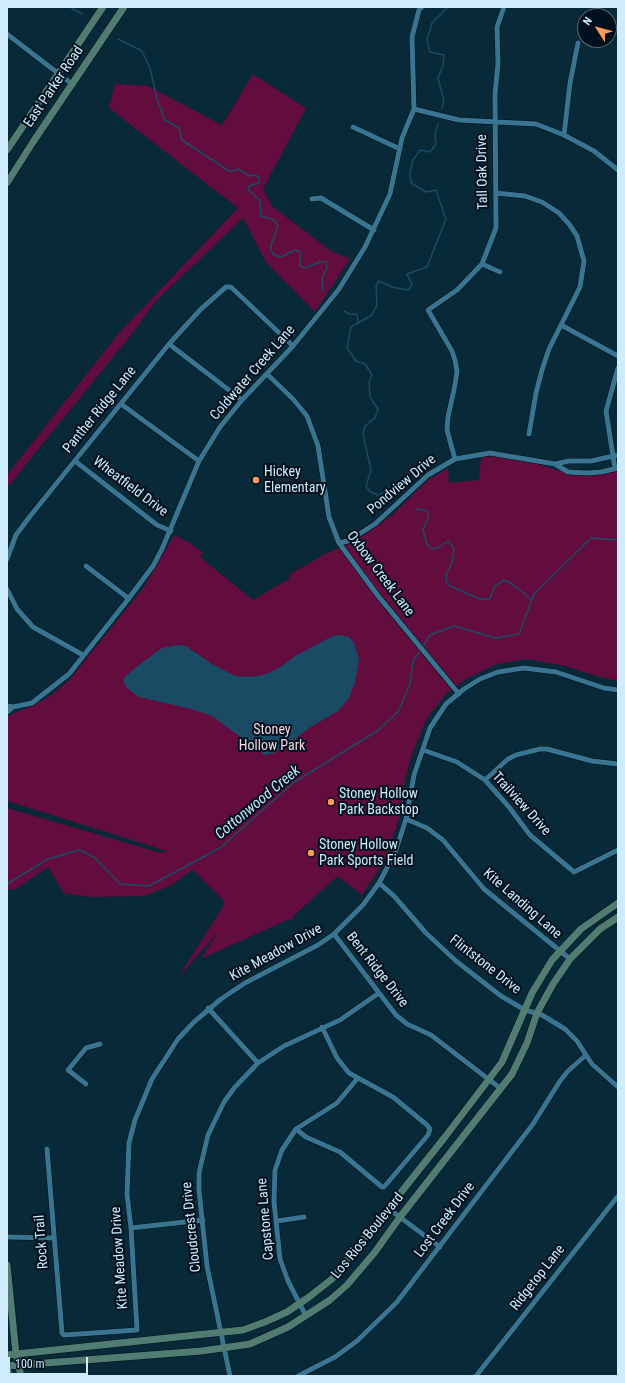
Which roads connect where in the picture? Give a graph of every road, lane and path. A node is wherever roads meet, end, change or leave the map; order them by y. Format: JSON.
{"nodes":[{"id":1,"x":103,"y":7,"type":"edge"},
{"id":2,"x":124,"y":7,"type":"edge"},
{"id":3,"x":422,"y":7,"type":"edge"},
{"id":4,"x":504,"y":7,"type":"edge"},
{"id":5,"x":7,"y":34,"type":"edge"},
{"id":6,"x":577,"y":48,"type":"edge"},
{"id":7,"x":58,"y":74,"type":"junction"},
{"id":8,"x":72,"y":84,"type":"junction"},
{"id":9,"x":414,"y":109,"type":"junction"},
{"id":10,"x":495,"y":121,"type":"junction"},
{"id":11,"x":352,"y":127,"type":"dead end"},
{"id":12,"x":564,"y":135,"type":"junction"},
{"id":13,"x":400,"y":149,"type":"junction"},
{"id":14,"x":7,"y":150,"type":"edge"},
{"id":15,"x":618,"y":170,"type":"edge"},
{"id":16,"x":7,"y":184,"type":"edge"},
{"id":17,"x":496,"y":193,"type":"junction"},
{"id":18,"x":312,"y":199,"type":"dead end"},
{"id":19,"x":374,"y":230,"type":"junction"},
{"id":20,"x":482,"y":264,"type":"junction"},
{"id":21,"x":500,"y":272,"type":"dead end"},
{"id":22,"x":561,"y":325,"type":"junction"},
{"id":23,"x":169,"y":344,"type":"junction"},
{"id":24,"x":293,"y":346,"type":"junction"},
{"id":25,"x":618,"y":356,"type":"edge"},
{"id":26,"x":618,"y":368,"type":"edge"},
{"id":27,"x":267,"y":374,"type":"junction"},
{"id":28,"x":242,"y":400,"type":"junction"},
{"id":29,"x":121,"y":404,"type":"junction"},
{"id":30,"x":529,"y":434,"type":"dead end"},
{"id":31,"x":615,"y":456,"type":"edge"},
{"id":32,"x":455,"y":459,"type":"junction"},
{"id":33,"x":75,"y":461,"type":"junction"},
{"id":34,"x":200,"y":461,"type":"junction"},
{"id":35,"x":555,"y":464,"type":"junction"},
{"id":36,"x":617,"y":468,"type":"edge"},
{"id":37,"x":171,"y":531,"type":"junction"},
{"id":38,"x":339,"y":543,"type":"junction"},
{"id":39,"x":7,"y":559,"type":"edge"},
{"id":40,"x":86,"y":566,"type":"dead end"},
{"id":41,"x":7,"y":589,"type":"edge"},
{"id":42,"x":128,"y":598,"type":"junction"},
{"id":43,"x":83,"y":655,"type":"junction"},
{"id":44,"x":618,"y":690,"type":"edge"},
{"id":45,"x":459,"y":694,"type":"junction"},
{"id":46,"x":7,"y":706,"type":"edge"},
{"id":47,"x":13,"y":708,"type":"junction"},
{"id":48,"x":7,"y":712,"type":"edge"},
{"id":49,"x":422,"y":750,"type":"junction"},
{"id":50,"x":618,"y":764,"type":"edge"},
{"id":51,"x":485,"y":780,"type":"junction"},
{"id":52,"x":406,"y":819,"type":"junction"},
{"id":53,"x":618,"y":850,"type":"edge"},
{"id":54,"x":379,"y":883,"type":"junction"},
{"id":55,"x":618,"y":903,"type":"edge"},
{"id":56,"x":618,"y":917,"type":"edge"},
{"id":57,"x":334,"y":934,"type":"junction"},
{"id":58,"x":559,"y":952,"type":"junction"},
{"id":59,"x":570,"y":959,"type":"junction"},
{"id":60,"x":379,"y":993,"type":"junction"},
{"id":61,"x":208,"y":1008,"type":"junction"},
{"id":62,"x":525,"y":1010,"type":"junction"},
{"id":63,"x":537,"y":1013,"type":"junction"},
{"id":64,"x":322,"y":1026,"type":"junction"},
{"id":65,"x":100,"y":1044,"type":"dead end"},
{"id":66,"x":586,"y":1055,"type":"junction"},
{"id":67,"x":258,"y":1063,"type":"junction"},
{"id":68,"x":357,"y":1079,"type":"junction"},
{"id":69,"x":489,"y":1079,"type":"junction"},
{"id":70,"x":86,"y":1084,"type":"dead end"},
{"id":71,"x":618,"y":1087,"type":"edge"},
{"id":72,"x":500,"y":1088,"type":"junction"},
{"id":73,"x":296,"y":1129,"type":"junction"},
{"id":74,"x":47,"y":1149,"type":"dead end"},
{"id":75,"x":618,"y":1196,"type":"edge"},
{"id":76,"x":389,"y":1209,"type":"junction"},
{"id":77,"x":304,"y":1217,"type":"dead end"},
{"id":78,"x":400,"y":1217,"type":"junction"},
{"id":79,"x":203,"y":1220,"type":"junction"},
{"id":80,"x":277,"y":1221,"type":"junction"},
{"id":81,"x":131,"y":1228,"type":"junction"},
{"id":82,"x":7,"y":1237,"type":"edge"},
{"id":83,"x":54,"y":1238,"type":"junction"},
{"id":84,"x":440,"y":1247,"type":"junction"},
{"id":85,"x":7,"y":1265,"type":"edge"},
{"id":86,"x":298,"y":1304,"type":"junction"},
{"id":87,"x":306,"y":1316,"type":"junction"},
{"id":88,"x":62,"y":1333,"type":"joint"},
{"id":89,"x":221,"y":1334,"type":"junction"},
{"id":90,"x":223,"y":1348,"type":"junction"},
{"id":91,"x":16,"y":1354,"type":"junction"},
{"id":92,"x":7,"y":1355,"type":"edge"},
{"id":93,"x":7,"y":1366,"type":"edge"},
{"id":94,"x":18,"y":1366,"type":"junction"},
{"id":95,"x":9,"y":1376,"type":"edge"},
{"id":96,"x":22,"y":1376,"type":"edge"},
{"id":97,"x":230,"y":1376,"type":"edge"},
{"id":98,"x":298,"y":1376,"type":"edge"},
{"id":99,"x":476,"y":1376,"type":"edge"}],
"edges":[{"from":1,"to":7,"type":"main road","name":"East Parker Road"},
{"from":2,"to":8,"type":"main road","name":"East Parker Road"},
{"from":3,"to":9,"type":"street","name":"Coldwater Creek Lane"},
{"from":4,"to":10,"type":"street","name":"Tall Oak Drive"},
{"from":5,"to":7,"type":"street"},
{"from":6,"to":12,"type":"street"},
{"from":7,"to":8,"type":"street"},
{"from":7,"to":14,"type":"main road","name":"East Parker Road"},
{"from":8,"to":16,"type":"main road","name":"East Parker Road"},
{"from":9,"to":10,"type":"street"},
{"from":9,"to":13,"type":"street","name":"Coldwater Creek Lane"},
{"from":10,"to":12,"type":"street"},
{"from":10,"to":17,"type":"street","name":"Tall Oak Drive"},
{"from":11,"to":13,"type":"street"},
{"from":12,"to":15,"type":"street"},
{"from":13,"to":19,"type":"street","name":"Coldwater Creek Lane"},
{"from":17,"to":20,"type":"street","name":"Tall Oak Drive"},
{"from":17,"to":22,"type":"street"},
{"from":18,"to":19,"type":"street"},
{"from":19,"to":24,"type":"street","name":"Coldwater Creek Lane"},
{"from":20,"to":21,"type":"street"},
{"from":20,"to":32,"type":"street","name":"Tall Oak Drive"},
{"from":22,"to":25,"type":"street"},
{"from":22,"to":30,"type":"street"},
{"from":23,"to":24,"type":"street","name":"Panther Ridge Lane"},
{"from":23,"to":28,"type":"street"},
{"from":23,"to":29,"type":"street","name":"Panther Ridge Lane"},
{"from":24,"to":27,"type":"street","name":"Coldwater Creek Lane"},
{"from":26,"to":31,"type":"street"},
{"from":27,"to":28,"type":"street","name":"Coldwater Creek Lane"},
{"from":27,"to":38,"type":"street","name":"Oxbow Creek Lane"},
{"from":28,"to":34,"type":"street","name":"Coldwater Creek Lane"},
{"from":29,"to":33,"type":"street","name":"Panther Ridge Lane"},
{"from":29,"to":34,"type":"street"},
{"from":31,"to":35,"type":"street","name":"Pondview Drive"},
{"from":31,"to":36,"type":"street"},
{"from":32,"to":35,"type":"street","name":"Pondview Drive"},
{"from":32,"to":38,"type":"street","name":"Pondview Drive"},
{"from":33,"to":37,"type":"street","name":"Wheatfield Drive"},
{"from":33,"to":39,"type":"street","name":"Panther Ridge Lane"},
{"from":34,"to":37,"type":"street","name":"Coldwater Creek Lane"},
{"from":35,"to":36,"type":"street","name":"Pondview Drive"},
{"from":37,"to":42,"type":"street","name":"Coldwater Creek Lane"},
{"from":38,"to":45,"type":"street","name":"Oxbow Creek Lane"},
{"from":40,"to":42,"type":"street"},
{"from":41,"to":43,"type":"street"},
{"from":42,"to":43,"type":"street","name":"Coldwater Creek Lane"},
{"from":43,"to":47,"type":"street","name":"Coldwater Creek Lane"},
{"from":44,"to":45,"type":"street","name":"Kite Meadow Drive"},
{"from":45,"to":49,"type":"street","name":"Kite Meadow Drive"},
{"from":46,"to":47,"type":"street"},
{"from":47,"to":48,"type":"street","name":"Coldwater Creek Lane"},
{"from":49,"to":51,"type":"street","name":"Trailview Drive"},
{"from":49,"to":52,"type":"street","name":"Kite Meadow Drive"},
{"from":50,"to":51,"type":"street"},
{"from":51,"to":53,"type":"street","name":"Trailview Drive"},
{"from":52,"to":54,"type":"street","name":"Kite Meadow Drive"},
{"from":52,"to":58,"type":"street","name":"Kite Landing Lane"},
{"from":54,"to":57,"type":"street","name":"Kite Meadow Drive"},
{"from":54,"to":62,"type":"street","name":"Flintstone Drive"},
{"from":55,"to":58,"type":"main road","name":"Los Rios Boulevard"},
{"from":56,"to":59,"type":"main road","name":"Los Rios Boulevard"},
{"from":57,"to":60,"type":"street","name":"Bent Ridge Drive"},
{"from":57,"to":61,"type":"street","name":"Kite Meadow Drive"},
{"from":58,"to":59,"type":"street","name":"Kite Landing Lane"},
{"from":58,"to":62,"type":"main road","name":"Los Rios Boulevard"},
{"from":59,"to":63,"type":"main road","name":"Los Rios Boulevard"},
{"from":60,"to":64,"type":"street","name":"Cloudcrest Drive"},
{"from":60,"to":69,"type":"street","name":"Bent Ridge Drive"},
{"from":61,"to":67,"type":"street"},
{"from":61,"to":81,"type":"street","name":"Kite Meadow Drive"},
{"from":62,"to":63,"type":"street","name":"Flintstone Drive"},
{"from":62,"to":69,"type":"main road","name":"Los Rios Boulevard"},
{"from":63,"to":66,"type":"street","name":"Flintstone Drive"},
{"from":63,"to":72,"type":"main road","name":"Los Rios Boulevard"},
{"from":64,"to":67,"type":"street","name":"Cloudcrest Drive"},
{"from":64,"to":68,"type":"street"},
{"from":65,"to":70,"type":"street"},
{"from":66,"to":71,"type":"street","name":"Flintstone Drive"},
{"from":66,"to":84,"type":"street","name":"Lost Creek Drive"},
{"from":67,"to":79,"type":"street","name":"Cloudcrest Drive"},
{"from":68,"to":73,"type":"street","name":"Capstone Lane"},
{"from":68,"to":73,"type":"street"},
{"from":69,"to":72,"type":"street","name":"Bent Ridge Drive"},
{"from":69,"to":76,"type":"main road","name":"Los Rios Boulevard"},
{"from":72,"to":78,"type":"main road","name":"Los Rios Boulevard"},
{"from":73,"to":80,"type":"street","name":"Capstone Lane"},
{"from":74,"to":83,"type":"street","name":"Rock Trail"},
{"from":75,"to":99,"type":"street","name":"Ridgetop Lane"},
{"from":76,"to":78,"type":"street"},
{"from":76,"to":86,"type":"main road","name":"Los Rios Boulevard"},
{"from":77,"to":80,"type":"street"},
{"from":78,"to":84,"type":"street"},
{"from":78,"to":87,"type":"main road","name":"Los Rios Boulevard"},
{"from":79,"to":81,"type":"street"},
{"from":79,"to":89,"type":"street","name":"Cloudcrest Drive"},
{"from":80,"to":86,"type":"street","name":"Capstone Lane"},
{"from":81,"to":88,"type":"street","name":"Kite Meadow Drive"},
{"from":82,"to":83,"type":"street"},
{"from":83,"to":88,"type":"street","name":"Rock Trail"},
{"from":84,"to":98,"type":"street","name":"Lost Creek Drive"},
{"from":85,"to":91,"type":"main road"},
{"from":86,"to":87,"type":"street","name":"Capstone Lane"},
{"from":86,"to":89,"type":"main road","name":"Los Rios Boulevard"},
{"from":87,"to":90,"type":"main road","name":"Los Rios Boulevard"},
{"from":89,"to":90,"type":"street","name":"Cloudcrest Drive"},
{"from":89,"to":91,"type":"main road","name":"Los Rios Boulevard"},
{"from":90,"to":94,"type":"main road","name":"Los Rios Boulevard"},
{"from":90,"to":97,"type":"street","name":"Cloudcrest Drive"},
{"from":91,"to":92,"type":"main road","name":"Los Rios Boulevard"},
{"from":91,"to":94,"type":"main road"},
{"from":93,"to":94,"type":"main road","name":"Los Rios Boulevard"},
{"from":93,"to":95,"type":"main road"},
{"from":94,"to":96,"type":"main road"}]}
